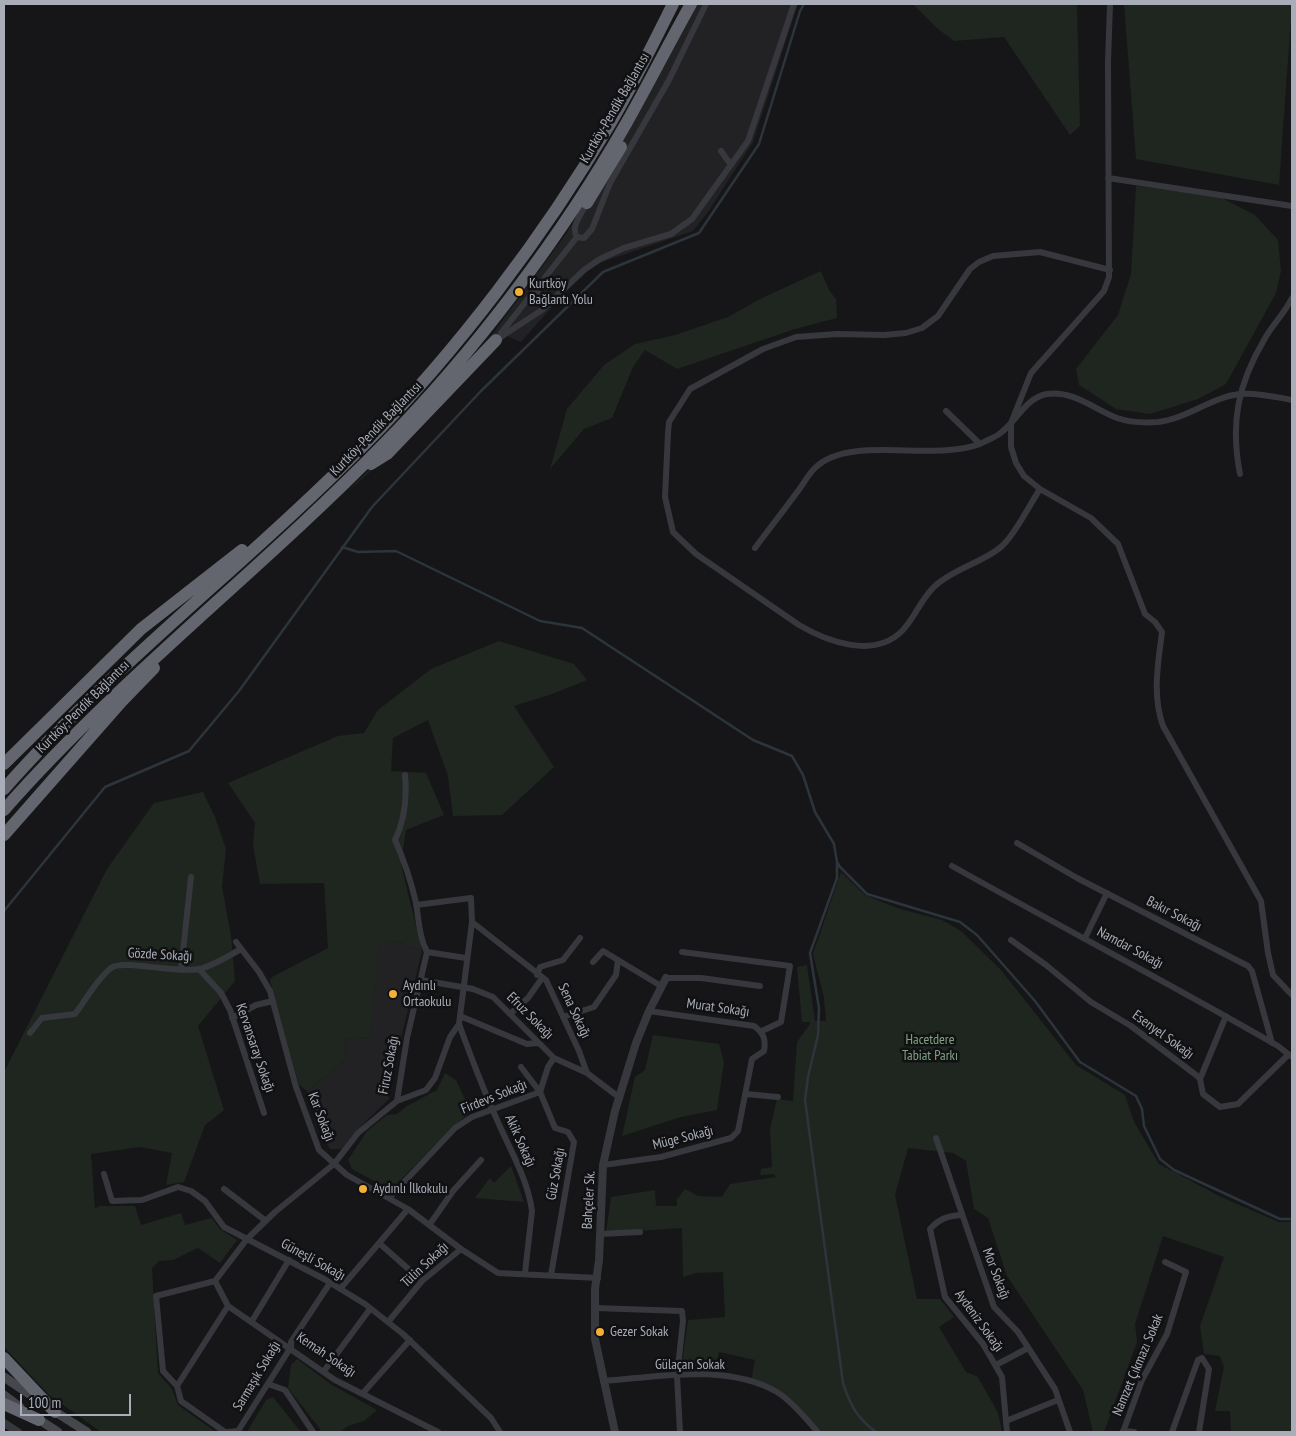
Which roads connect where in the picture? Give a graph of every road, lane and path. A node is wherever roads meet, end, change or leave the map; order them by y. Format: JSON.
{"nodes":[{"id":1,"x":673,"y":4,"type":"edge"},
{"id":2,"x":691,"y":4,"type":"edge"},
{"id":3,"x":698,"y":4,"type":"edge"},
{"id":4,"x":706,"y":4,"type":"edge"},
{"id":5,"x":794,"y":4,"type":"edge"},
{"id":6,"x":1110,"y":4,"type":"edge"},
{"id":7,"x":721,"y":151,"type":"dead end"},
{"id":8,"x":731,"y":165,"type":"junction"},
{"id":9,"x":1108,"y":178,"type":"junction"},
{"id":10,"x":587,"y":203,"type":"joint"},
{"id":11,"x":1292,"y":206,"type":"edge"},
{"id":12,"x":577,"y":238,"type":"junction"},
{"id":13,"x":1110,"y":270,"type":"junction"},
{"id":14,"x":536,"y":291,"type":"junction"},
{"id":15,"x":1292,"y":298,"type":"edge"},
{"id":16,"x":547,"y":304,"type":"junction"},
{"id":17,"x":496,"y":340,"type":"junction"},
{"id":18,"x":1241,"y":394,"type":"junction"},
{"id":19,"x":1292,"y":400,"type":"edge"},
{"id":20,"x":946,"y":411,"type":"dead end"},
{"id":21,"x":1011,"y":423,"type":"junction"},
{"id":22,"x":980,"y":444,"type":"junction"},
{"id":23,"x":354,"y":474,"type":"junction"},
{"id":24,"x":1240,"y":474,"type":"dead end"},
{"id":25,"x":1040,"y":489,"type":"junction"},
{"id":26,"x":296,"y":510,"type":"junction"},
{"id":27,"x":755,"y":548,"type":"dead end"},
{"id":28,"x":188,"y":627,"type":"junction"},
{"id":29,"x":44,"y":724,"type":"junction"},
{"id":30,"x":4,"y":757,"type":"edge"},
{"id":31,"x":4,"y":764,"type":"edge"},
{"id":32,"x":405,"y":775,"type":"dead end"},
{"id":33,"x":4,"y":789,"type":"edge"},
{"id":34,"x":4,"y":810,"type":"edge"},
{"id":35,"x":4,"y":835,"type":"edge"},
{"id":36,"x":1018,"y":844,"type":"dead end"},
{"id":37,"x":952,"y":866,"type":"dead end"},
{"id":38,"x":191,"y":878,"type":"dead end"},
{"id":39,"x":1107,"y":893,"type":"junction"},
{"id":40,"x":416,"y":905,"type":"junction"},
{"id":41,"x":472,"y":922,"type":"junction"},
{"id":42,"x":580,"y":938,"type":"dead end"},
{"id":43,"x":1085,"y":938,"type":"junction"},
{"id":44,"x":1011,"y":940,"type":"dead end"},
{"id":45,"x":236,"y":942,"type":"dead end"},
{"id":46,"x":241,"y":949,"type":"junction"},
{"id":47,"x":427,"y":952,"type":"junction"},
{"id":48,"x":682,"y":952,"type":"dead end"},
{"id":49,"x":466,"y":958,"type":"junction"},
{"id":50,"x":618,"y":960,"type":"junction"},
{"id":51,"x":593,"y":962,"type":"dead end"},
{"id":52,"x":199,"y":969,"type":"junction"},
{"id":53,"x":181,"y":970,"type":"junction"},
{"id":54,"x":539,"y":976,"type":"junction"},
{"id":55,"x":666,"y":978,"type":"joint"},
{"id":56,"x":421,"y":980,"type":"junction"},
{"id":57,"x":462,"y":986,"type":"junction"},
{"id":58,"x":661,"y":986,"type":"junction"},
{"id":59,"x":760,"y":986,"type":"dead end"},
{"id":60,"x":1292,"y":995,"type":"edge"},
{"id":61,"x":272,"y":1000,"type":"junction"},
{"id":62,"x":649,"y":1011,"type":"junction"},
{"id":63,"x":510,"y":1014,"type":"junction"},
{"id":64,"x":1226,"y":1016,"type":"junction"},
{"id":65,"x":563,"y":1017,"type":"junction"},
{"id":66,"x":232,"y":1018,"type":"junction"},
{"id":67,"x":459,"y":1020,"type":"junction"},
{"id":68,"x":762,"y":1031,"type":"junction"},
{"id":69,"x":30,"y":1033,"type":"dead end"},
{"id":70,"x":538,"y":1043,"type":"junction"},
{"id":71,"x":1272,"y":1043,"type":"junction"},
{"id":72,"x":764,"y":1052,"type":"joint"},
{"id":73,"x":1290,"y":1056,"type":"edge"},
{"id":74,"x":554,"y":1058,"type":"junction"},
{"id":75,"x":521,"y":1066,"type":"dead end"},
{"id":76,"x":587,"y":1074,"type":"junction"},
{"id":77,"x":1200,"y":1079,"type":"junction"},
{"id":78,"x":540,"y":1092,"type":"junction"},
{"id":79,"x":746,"y":1094,"type":"junction"},
{"id":80,"x":778,"y":1097,"type":"dead end"},
{"id":81,"x":620,"y":1098,"type":"junction"},
{"id":82,"x":396,"y":1101,"type":"junction"},
{"id":83,"x":492,"y":1109,"type":"junction"},
{"id":84,"x":264,"y":1113,"type":"dead end"},
{"id":85,"x":936,"y":1138,"type":"dead end"},
{"id":86,"x":481,"y":1160,"type":"dead end"},
{"id":87,"x":334,"y":1164,"type":"junction"},
{"id":88,"x":603,"y":1165,"type":"junction"},
{"id":89,"x":104,"y":1174,"type":"dead end"},
{"id":90,"x":224,"y":1189,"type":"dead end"},
{"id":91,"x":390,"y":1197,"type":"junction"},
{"id":92,"x":408,"y":1208,"type":"junction"},
{"id":93,"x":961,"y":1215,"type":"junction"},
{"id":94,"x":266,"y":1221,"type":"junction"},
{"id":95,"x":430,"y":1224,"type":"junction"},
{"id":96,"x":640,"y":1232,"type":"dead end"},
{"id":97,"x":600,"y":1234,"type":"junction"},
{"id":98,"x":247,"y":1238,"type":"junction"},
{"id":99,"x":379,"y":1243,"type":"junction"},
{"id":100,"x":461,"y":1249,"type":"junction"},
{"id":101,"x":289,"y":1260,"type":"junction"},
{"id":102,"x":1165,"y":1262,"type":"dead end"},
{"id":103,"x":525,"y":1273,"type":"junction"},
{"id":104,"x":552,"y":1275,"type":"junction"},
{"id":105,"x":598,"y":1278,"type":"junction"},
{"id":106,"x":214,"y":1281,"type":"junction"},
{"id":107,"x":422,"y":1281,"type":"junction"},
{"id":108,"x":330,"y":1283,"type":"junction"},
{"id":109,"x":340,"y":1289,"type":"junction"},
{"id":110,"x":228,"y":1306,"type":"junction"},
{"id":111,"x":595,"y":1308,"type":"junction"},
{"id":112,"x":370,"y":1309,"type":"junction"},
{"id":113,"x":252,"y":1321,"type":"junction"},
{"id":114,"x":388,"y":1322,"type":"junction"},
{"id":115,"x":410,"y":1340,"type":"junction"},
{"id":116,"x":291,"y":1347,"type":"junction"},
{"id":117,"x":1028,"y":1348,"type":"junction"},
{"id":118,"x":4,"y":1358,"type":"edge"},
{"id":119,"x":996,"y":1365,"type":"junction"},
{"id":120,"x":324,"y":1371,"type":"junction"},
{"id":121,"x":677,"y":1376,"type":"junction"},
{"id":122,"x":4,"y":1377,"type":"edge"},
{"id":123,"x":603,"y":1381,"type":"junction"},
{"id":124,"x":268,"y":1384,"type":"junction"},
{"id":125,"x":177,"y":1386,"type":"junction"},
{"id":126,"x":363,"y":1393,"type":"junction"},
{"id":127,"x":4,"y":1395,"type":"edge"},
{"id":128,"x":1058,"y":1400,"type":"junction"},
{"id":129,"x":4,"y":1404,"type":"edge"},
{"id":130,"x":55,"y":1412,"type":"junction"},
{"id":131,"x":40,"y":1420,"type":"junction"},
{"id":132,"x":1006,"y":1421,"type":"junction"},
{"id":133,"x":4,"y":1423,"type":"edge"},
{"id":134,"x":428,"y":1427,"type":"junction"},
{"id":135,"x":18,"y":1432,"type":"edge"},
{"id":136,"x":58,"y":1432,"type":"edge"},
{"id":137,"x":87,"y":1432,"type":"edge"},
{"id":138,"x":226,"y":1432,"type":"edge"},
{"id":139,"x":313,"y":1432,"type":"edge"},
{"id":140,"x":422,"y":1432,"type":"edge"},
{"id":141,"x":438,"y":1432,"type":"edge"},
{"id":142,"x":500,"y":1432,"type":"edge"},
{"id":143,"x":615,"y":1432,"type":"edge"},
{"id":144,"x":680,"y":1432,"type":"edge"},
{"id":145,"x":818,"y":1432,"type":"edge"},
{"id":146,"x":1007,"y":1432,"type":"edge"},
{"id":147,"x":1070,"y":1432,"type":"edge"},
{"id":148,"x":1123,"y":1432,"type":"edge"},
{"id":149,"x":1134,"y":1432,"type":"edge"},
{"id":150,"x":1172,"y":1432,"type":"edge"},
{"id":151,"x":1199,"y":1432,"type":"edge"}],
"edges":[{"from":1,"to":26,"type":"highway","name":"Kurtköy-Pendik Bağlantısı"},
{"from":2,"to":23,"type":"highway","name":"Kurtköy-Pendik Bağlantısı"},
{"from":3,"to":10,"type":"highway"},
{"from":4,"to":12,"type":"street"},
{"from":5,"to":8,"type":"street"},
{"from":6,"to":9,"type":"street"},
{"from":7,"to":8,"type":"street"},
{"from":8,"to":16,"type":"street"},
{"from":9,"to":11,"type":"street"},
{"from":9,"to":13,"type":"street"},
{"from":10,"to":12,"type":"street"},
{"from":12,"to":14,"type":"street"},
{"from":13,"to":21,"type":"street"},
{"from":13,"to":25,"type":"street"},
{"from":14,"to":16,"type":"street"},
{"from":14,"to":17,"type":"street"},
{"from":15,"to":18,"type":"street"},
{"from":16,"to":17,"type":"street"},
{"from":17,"to":23,"type":"highway"},
{"from":18,"to":19,"type":"street"},
{"from":18,"to":21,"type":"street"},
{"from":18,"to":24,"type":"street"},
{"from":20,"to":22,"type":"street"},
{"from":21,"to":22,"type":"street"},
{"from":21,"to":25,"type":"street"},
{"from":22,"to":27,"type":"street"},
{"from":23,"to":28,"type":"highway","name":"Kurtköy-Pendik Bağlantısı"},
{"from":25,"to":60,"type":"street"},
{"from":26,"to":29,"type":"highway"},
{"from":26,"to":33,"type":"highway","name":"Kurtköy-Pendik Bağlantısı"},
{"from":28,"to":34,"type":"highway","name":"Kurtköy-Pendik Bağlantısı"},
{"from":28,"to":35,"type":"highway"},
{"from":29,"to":30,"type":"highway"},
{"from":29,"to":31,"type":"highway"},
{"from":32,"to":40,"type":"street"},
{"from":36,"to":39,"type":"street","name":"Bakır Sokağı"},
{"from":37,"to":43,"type":"street","name":"Namdar Sokağı"},
{"from":38,"to":53,"type":"street"},
{"from":39,"to":43,"type":"street"},
{"from":39,"to":71,"type":"street","name":"Bakır Sokağı"},
{"from":40,"to":41,"type":"street"},
{"from":40,"to":47,"type":"street"},
{"from":41,"to":49,"type":"street"},
{"from":41,"to":54,"type":"street","name":"Sena Sokağı"},
{"from":42,"to":54,"type":"street"},
{"from":43,"to":64,"type":"street","name":"Namdar Sokağı"},
{"from":44,"to":77,"type":"street","name":"Esenyel Sokağı"},
{"from":45,"to":46,"type":"street","name":"Kar Sokağı"},
{"from":46,"to":52,"type":"street"},
{"from":46,"to":61,"type":"street","name":"Kar Sokağı"},
{"from":47,"to":49,"type":"street"},
{"from":47,"to":56,"type":"street","name":"Firuz Sokağı"},
{"from":48,"to":68,"type":"street"},
{"from":49,"to":57,"type":"street"},
{"from":50,"to":51,"type":"street"},
{"from":50,"to":58,"type":"street"},
{"from":50,"to":65,"type":"street"},
{"from":52,"to":53,"type":"street","name":"Gözde Sokağı"},
{"from":52,"to":66,"type":"street","name":"Kervansaray Sokağı"},
{"from":53,"to":69,"type":"street","name":"Gözde Sokağı"},
{"from":54,"to":63,"type":"street"},
{"from":54,"to":65,"type":"street","name":"Sena Sokağı"},
{"from":55,"to":58,"type":"street","name":"Bahçeler Sk."},
{"from":55,"to":59,"type":"street"},
{"from":56,"to":57,"type":"street","name":"Efruz Sokağı"},
{"from":56,"to":82,"type":"street","name":"Firuz Sokağı"},
{"from":57,"to":63,"type":"street","name":"Efruz Sokağı"},
{"from":57,"to":67,"type":"street"},
{"from":58,"to":62,"type":"street","name":"Bahçeler Sk."},
{"from":61,"to":66,"type":"street"},
{"from":61,"to":87,"type":"street","name":"Kar Sokağı"},
{"from":62,"to":68,"type":"street","name":"Murat Sokağı"},
{"from":62,"to":81,"type":"street","name":"Bahçeler Sk."},
{"from":63,"to":70,"type":"street","name":"Efruz Sokağı"},
{"from":64,"to":71,"type":"street","name":"Namdar Sokağı"},
{"from":64,"to":77,"type":"street"},
{"from":65,"to":76,"type":"street","name":"Sena Sokağı"},
{"from":66,"to":84,"type":"street","name":"Kervansaray Sokağı"},
{"from":67,"to":70,"type":"street"},
{"from":67,"to":82,"type":"street"},
{"from":67,"to":83,"type":"street","name":"Akik Sokağı"},
{"from":68,"to":72,"type":"street","name":"Murat Sokağı"},
{"from":70,"to":74,"type":"street","name":"Efruz Sokağı"},
{"from":71,"to":73,"type":"street","name":"Namdar Sokağı"},
{"from":72,"to":79,"type":"street","name":"Müge Sokağı"},
{"from":73,"to":77,"type":"street","name":"Esenyel Sokağı"},
{"from":74,"to":76,"type":"street","name":"Efruz Sokağı"},
{"from":74,"to":78,"type":"street","name":"Firdevs Sokağı"},
{"from":75,"to":78,"type":"street","name":"Güz Sokağı"},
{"from":76,"to":81,"type":"street"},
{"from":78,"to":83,"type":"street","name":"Firdevs Sokağı"},
{"from":78,"to":104,"type":"street","name":"Güz Sokağı"},
{"from":79,"to":80,"type":"street"},
{"from":79,"to":88,"type":"street","name":"Müge Sokağı"},
{"from":81,"to":88,"type":"street","name":"Bahçeler Sk."},
{"from":82,"to":87,"type":"street","name":"Firuz Sokağı"},
{"from":83,"to":91,"type":"street","name":"Firdevs Sokağı"},
{"from":83,"to":103,"type":"street","name":"Akik Sokağı"},
{"from":85,"to":93,"type":"street","name":"Mor Sokağı"},
{"from":86,"to":95,"type":"street"},
{"from":87,"to":91,"type":"street","name":"Kar Sokağı"},
{"from":87,"to":94,"type":"street","name":"Firuz Sokağı"},
{"from":88,"to":97,"type":"street","name":"Bahçeler Sk."},
{"from":89,"to":98,"type":"street","name":"Güneşli Sokağı"},
{"from":90,"to":94,"type":"street"},
{"from":91,"to":92,"type":"street","name":"Kar Sokağı"},
{"from":92,"to":95,"type":"street","name":"Kar Sokağı"},
{"from":92,"to":99,"type":"street"},
{"from":93,"to":117,"type":"street","name":"Mor Sokağı"},
{"from":93,"to":119,"type":"street","name":"Aydeniz Sokağı"},
{"from":94,"to":98,"type":"street","name":"Firuz Sokağı"},
{"from":95,"to":100,"type":"street","name":"Kar Sokağı"},
{"from":96,"to":97,"type":"street"},
{"from":97,"to":105,"type":"street","name":"Bahçeler Sk."},
{"from":98,"to":101,"type":"street","name":"Güneşli Sokağı"},
{"from":98,"to":106,"type":"street","name":"Firuz Sokağı"},
{"from":99,"to":107,"type":"street"},
{"from":99,"to":109,"type":"street"},
{"from":100,"to":103,"type":"street","name":"Kar Sokağı"},
{"from":100,"to":107,"type":"street","name":"Tülin Sokağı"},
{"from":101,"to":108,"type":"street","name":"Güneşli Sokağı"},
{"from":101,"to":113,"type":"street"},
{"from":102,"to":148,"type":"street","name":"Namzet Çıkmazı Sokak"},
{"from":103,"to":104,"type":"street","name":"Kar Sokağı"},
{"from":104,"to":105,"type":"street","name":"Kar Sokağı"},
{"from":105,"to":111,"type":"street","name":"Bahçeler Sk."},
{"from":106,"to":110,"type":"street","name":"Kemah Sokağı"},
{"from":106,"to":125,"type":"street"},
{"from":107,"to":114,"type":"street","name":"Tülin Sokağı"},
{"from":108,"to":109,"type":"street","name":"Güneşli Sokağı"},
{"from":108,"to":116,"type":"street","name":"Sarmaşık Sokağı"},
{"from":109,"to":112,"type":"street","name":"Güneşli Sokağı"},
{"from":110,"to":113,"type":"street","name":"Kemah Sokağı"},
{"from":110,"to":125,"type":"street"},
{"from":111,"to":121,"type":"street"},
{"from":111,"to":123,"type":"street","name":"Bahçeler Sk."},
{"from":112,"to":114,"type":"street","name":"Güneşli Sokağı"},
{"from":112,"to":120,"type":"street"},
{"from":113,"to":116,"type":"street","name":"Kemah Sokağı"},
{"from":114,"to":115,"type":"street","name":"Güneşli Sokağı"},
{"from":115,"to":126,"type":"street"},
{"from":115,"to":142,"type":"street","name":"Güneşli Sokağı"},
{"from":116,"to":120,"type":"street","name":"Kemah Sokağı"},
{"from":116,"to":124,"type":"street","name":"Sarmaşık Sokağı"},
{"from":117,"to":119,"type":"street"},
{"from":117,"to":128,"type":"street","name":"Mor Sokağı"},
{"from":118,"to":130,"type":"highway"},
{"from":119,"to":132,"type":"street","name":"Aydeniz Sokağı"},
{"from":120,"to":126,"type":"street","name":"Kemah Sokağı"},
{"from":121,"to":123,"type":"street","name":"Gülaçan Sokak"},
{"from":121,"to":144,"type":"street"},
{"from":121,"to":145,"type":"street","name":"Gülaçan Sokak"},
{"from":122,"to":130,"type":"main road"},
{"from":123,"to":143,"type":"street","name":"Bahçeler Sk."},
{"from":124,"to":138,"type":"street","name":"Sarmaşık Sokağı"},
{"from":124,"to":139,"type":"street"},
{"from":125,"to":138,"type":"street"},
{"from":126,"to":134,"type":"street","name":"Kemah Sokağı"},
{"from":127,"to":131,"type":"main road"},
{"from":128,"to":132,"type":"street"},
{"from":128,"to":147,"type":"street","name":"Mor Sokağı"},
{"from":129,"to":131,"type":"highway"},
{"from":130,"to":137,"type":"main road"},
{"from":131,"to":136,"type":"main road"},
{"from":132,"to":146,"type":"street","name":"Aydeniz Sokağı"},
{"from":133,"to":135,"type":"street"},
{"from":134,"to":140,"type":"street"},
{"from":134,"to":141,"type":"street","name":"Kemah Sokağı"},
{"from":148,"to":149,"type":"street"},
{"from":150,"to":151,"type":"street"}]}
